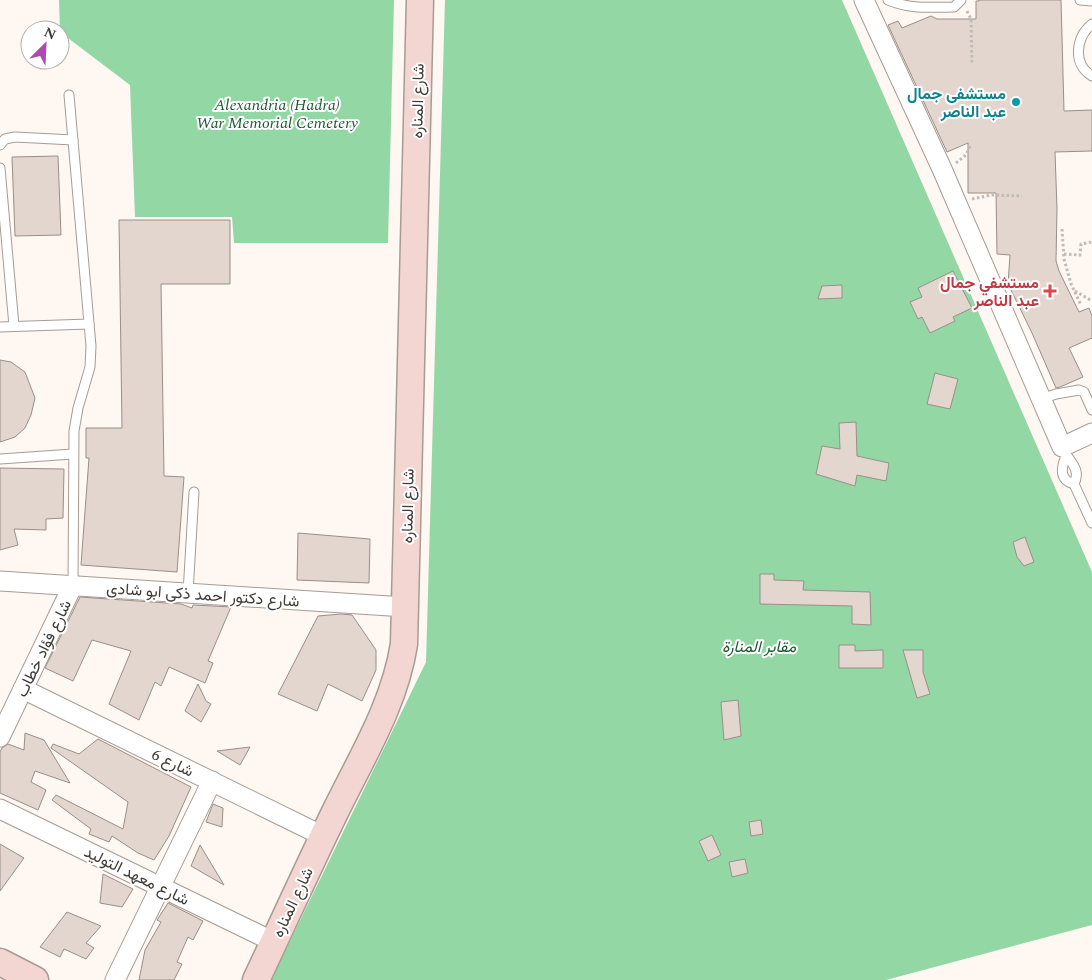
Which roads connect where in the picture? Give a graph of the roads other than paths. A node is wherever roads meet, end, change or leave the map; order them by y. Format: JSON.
{"nodes":[{"id":1,"x":420,"y":0,"type":"edge"},
{"id":2,"x":864,"y":0,"type":"edge"},
{"id":3,"x":888,"y":0,"type":"edge"},
{"id":4,"x":1080,"y":0,"type":"edge"},
{"id":5,"x":1092,"y":1,"type":"edge"},
{"id":6,"x":960,"y":2,"type":"edge"},
{"id":7,"x":1092,"y":24,"type":"edge"},
{"id":8,"x":1092,"y":76,"type":"edge"},
{"id":9,"x":69,"y":95,"type":"dead end"},
{"id":10,"x":73,"y":140,"type":"junction"},
{"id":11,"x":0,"y":145,"type":"edge"},
{"id":12,"x":0,"y":168,"type":"edge"},
{"id":13,"x":89,"y":324,"type":"junction"},
{"id":14,"x":14,"y":326,"type":"junction"},
{"id":15,"x":0,"y":327,"type":"edge"},
{"id":16,"x":1041,"y":399,"type":"junction"},
{"id":17,"x":1092,"y":410,"type":"edge"},
{"id":18,"x":1092,"y":433,"type":"edge"},
{"id":19,"x":1064,"y":452,"type":"junction"},
{"id":20,"x":73,"y":454,"type":"junction"},
{"id":21,"x":0,"y":459,"type":"edge"},
{"id":22,"x":1074,"y":484,"type":"junction"},
{"id":23,"x":194,"y":492,"type":"dead end"},
{"id":24,"x":1092,"y":523,"type":"edge"},
{"id":25,"x":0,"y":581,"type":"edge"},
{"id":26,"x":73,"y":585,"type":"junction"},
{"id":27,"x":188,"y":593,"type":"junction"},
{"id":28,"x":405,"y":607,"type":"junction"},
{"id":29,"x":23,"y":689,"type":"junction"},
{"id":30,"x":0,"y":737,"type":"edge"},
{"id":31,"x":212,"y":782,"type":"junction"},
{"id":32,"x":0,"y":809,"type":"edge"},
{"id":33,"x":323,"y":836,"type":"junction"},
{"id":34,"x":161,"y":887,"type":"junction"},
{"id":35,"x":274,"y":942,"type":"junction"},
{"id":36,"x":0,"y":962,"type":"edge"},
{"id":37,"x":34,"y":980,"type":"edge"},
{"id":38,"x":115,"y":980,"type":"edge"},
{"id":39,"x":256,"y":980,"type":"edge"}],
"edges":[{"from":1,"to":28,"type":"street","name":"شارع المناره"},
{"from":2,"to":16,"type":"street"},
{"from":3,"to":6,"type":"lane"},
{"from":4,"to":5,"type":"lane"},
{"from":7,"to":8,"type":"lane"},
{"from":9,"to":10,"type":"lane"},
{"from":10,"to":11,"type":"lane"},
{"from":10,"to":13,"type":"lane"},
{"from":12,"to":14,"type":"lane"},
{"from":13,"to":14,"type":"lane"},
{"from":13,"to":20,"type":"lane"},
{"from":14,"to":15,"type":"lane"},
{"from":16,"to":17,"type":"lane"},
{"from":16,"to":19,"type":"street"},
{"from":18,"to":19,"type":"street"},
{"from":19,"to":22,"type":"lane"},
{"from":19,"to":22,"type":"lane"},
{"from":20,"to":21,"type":"lane"},
{"from":20,"to":26,"type":"lane"},
{"from":22,"to":24,"type":"lane"},
{"from":23,"to":27,"type":"lane"},
{"from":25,"to":26,"type":"street","name":"شارع دكتور احمد ذكى ابو شادى"},
{"from":26,"to":27,"type":"street","name":"شارع دكتور احمد ذكى ابو شادى"},
{"from":26,"to":29,"type":"street","name":"شارع فؤاد خطاب"},
{"from":27,"to":28,"type":"street","name":"شارع دكتور احمد ذكى ابو شادى"},
{"from":28,"to":33,"type":"street","name":"شارع المناره"},
{"from":29,"to":30,"type":"street","name":"شارع فؤاد خطاب"},
{"from":29,"to":31,"type":"street","name":"شارع 6"},
{"from":31,"to":33,"type":"street","name":"شارع 6"},
{"from":31,"to":34,"type":"street"},
{"from":32,"to":34,"type":"street","name":"شارع معهد التوليد"},
{"from":33,"to":35,"type":"street","name":"شارع المناره"},
{"from":34,"to":35,"type":"street","name":"شارع معهد التوليد"},
{"from":34,"to":38,"type":"street"},
{"from":35,"to":39,"type":"street","name":"شارع المناره"},
{"from":36,"to":37,"type":"street"}]}
